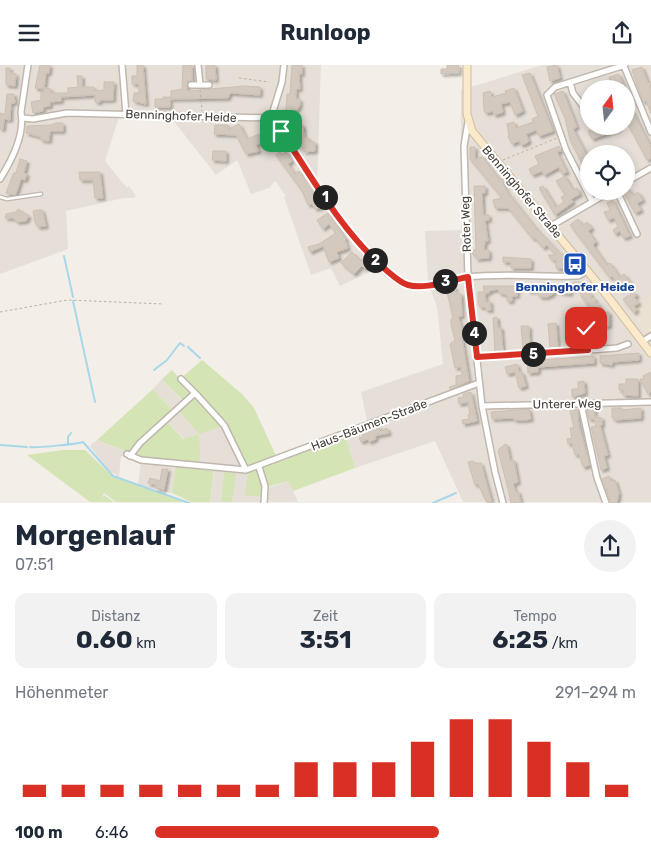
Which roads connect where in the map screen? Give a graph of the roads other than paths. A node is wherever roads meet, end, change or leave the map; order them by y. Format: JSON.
{"nodes":[{"id":1,"x":28,"y":65,"type":"edge"},
{"id":2,"x":122,"y":65,"type":"edge"},
{"id":3,"x":198,"y":65,"type":"edge"},
{"id":4,"x":284,"y":65,"type":"edge"},
{"id":5,"x":467,"y":65,"type":"edge"},
{"id":6,"x":624,"y":65,"type":"edge"},
{"id":7,"x":570,"y":82,"type":"junction"},
{"id":8,"x":191,"y":85,"type":"dead end"},
{"id":9,"x":200,"y":85,"type":"junction"},
{"id":10,"x":209,"y":85,"type":"dead end"},
{"id":11,"x":580,"y":102,"type":"edge"},
{"id":12,"x":126,"y":114,"type":"junction"},
{"id":13,"x":23,"y":118,"type":"junction"},
{"id":14,"x":271,"y":118,"type":"junction"},
{"id":15,"x":468,"y":122,"type":"junction"},
{"id":16,"x":651,"y":132,"type":"edge"},
{"id":17,"x":651,"y":168,"type":"edge"},
{"id":18,"x":635,"y":177,"type":"edge"},
{"id":19,"x":0,"y":179,"type":"edge"},
{"id":20,"x":41,"y":194,"type":"dead end"},
{"id":21,"x":0,"y":197,"type":"edge"},
{"id":22,"x":621,"y":200,"type":"edge"},
{"id":23,"x":592,"y":201,"type":"joint"},
{"id":24,"x":550,"y":226,"type":"junction"},
{"id":25,"x":637,"y":234,"type":"dead end"},
{"id":26,"x":588,"y":271,"type":"junction"},
{"id":27,"x":468,"y":277,"type":"junction"},
{"id":28,"x":586,"y":328,"type":"dead end"},
{"id":29,"x":651,"y":336,"type":"edge"},
{"id":30,"x":643,"y":341,"type":"junction"},
{"id":31,"x":628,"y":344,"type":"dead end"},
{"id":32,"x":588,"y":350,"type":"junction"},
{"id":33,"x":651,"y":353,"type":"edge"},
{"id":34,"x":477,"y":357,"type":"junction"},
{"id":35,"x":181,"y":379,"type":"dead end"},
{"id":36,"x":479,"y":383,"type":"junction"},
{"id":37,"x":195,"y":393,"type":"junction"},
{"id":38,"x":651,"y":402,"type":"edge"},
{"id":39,"x":581,"y":404,"type":"junction"},
{"id":40,"x":482,"y":405,"type":"junction"},
{"id":41,"x":259,"y":467,"type":"junction"},
{"id":42,"x":246,"y":470,"type":"junction"},
{"id":43,"x":264,"y":503,"type":"edge"},
{"id":44,"x":503,"y":503,"type":"edge"},
{"id":45,"x":606,"y":503,"type":"edge"}],
"edges":[{"from":1,"to":13,"type":"street"},
{"from":2,"to":12,"type":"street"},
{"from":3,"to":9,"type":"street"},
{"from":4,"to":14,"type":"street"},
{"from":5,"to":15,"type":"main road"},
{"from":6,"to":7,"type":"street"},
{"from":6,"to":16,"type":"street"},
{"from":7,"to":11,"type":"street"},
{"from":7,"to":23,"type":"street"},
{"from":8,"to":9,"type":"street"},
{"from":9,"to":10,"type":"street"},
{"from":12,"to":13,"type":"street","name":"Benninghofer Heide"},
{"from":12,"to":14,"type":"street","name":"Benninghofer Heide"},
{"from":13,"to":19,"type":"street"},
{"from":14,"to":27,"type":"street"},
{"from":15,"to":24,"type":"main road","name":"Benninghofer Straße"},
{"from":15,"to":27,"type":"street","name":"Roter Weg"},
{"from":17,"to":18,"type":"street"},
{"from":20,"to":21,"type":"lane"},
{"from":22,"to":25,"type":"street"},
{"from":23,"to":24,"type":"street"},
{"from":24,"to":26,"type":"main road","name":"Benninghofer Straße"},
{"from":26,"to":27,"type":"street"},
{"from":26,"to":30,"type":"main road","name":"Benninghofer Straße"},
{"from":27,"to":34,"type":"street","name":"Roter Weg"},
{"from":28,"to":32,"type":"lane"},
{"from":29,"to":30,"type":"street"},
{"from":30,"to":33,"type":"main road","name":"Benninghofer Straße"},
{"from":31,"to":32,"type":"street"},
{"from":32,"to":34,"type":"street"},
{"from":34,"to":36,"type":"street","name":"Roter Weg"},
{"from":35,"to":37,"type":"street"},
{"from":36,"to":40,"type":"street","name":"Roter Weg"},
{"from":36,"to":41,"type":"street","name":"Haus-Bäumen-Straße"},
{"from":37,"to":42,"type":"street"},
{"from":37,"to":42,"type":"street","name":"Haus-Bäumen-Straße"},
{"from":38,"to":39,"type":"street","name":"Unterer Weg"},
{"from":39,"to":40,"type":"street","name":"Unterer Weg"},
{"from":39,"to":45,"type":"street"},
{"from":40,"to":44,"type":"street","name":"Roter Weg"},
{"from":41,"to":42,"type":"street","name":"Haus-Bäumen-Straße"},
{"from":41,"to":43,"type":"street"}]}
